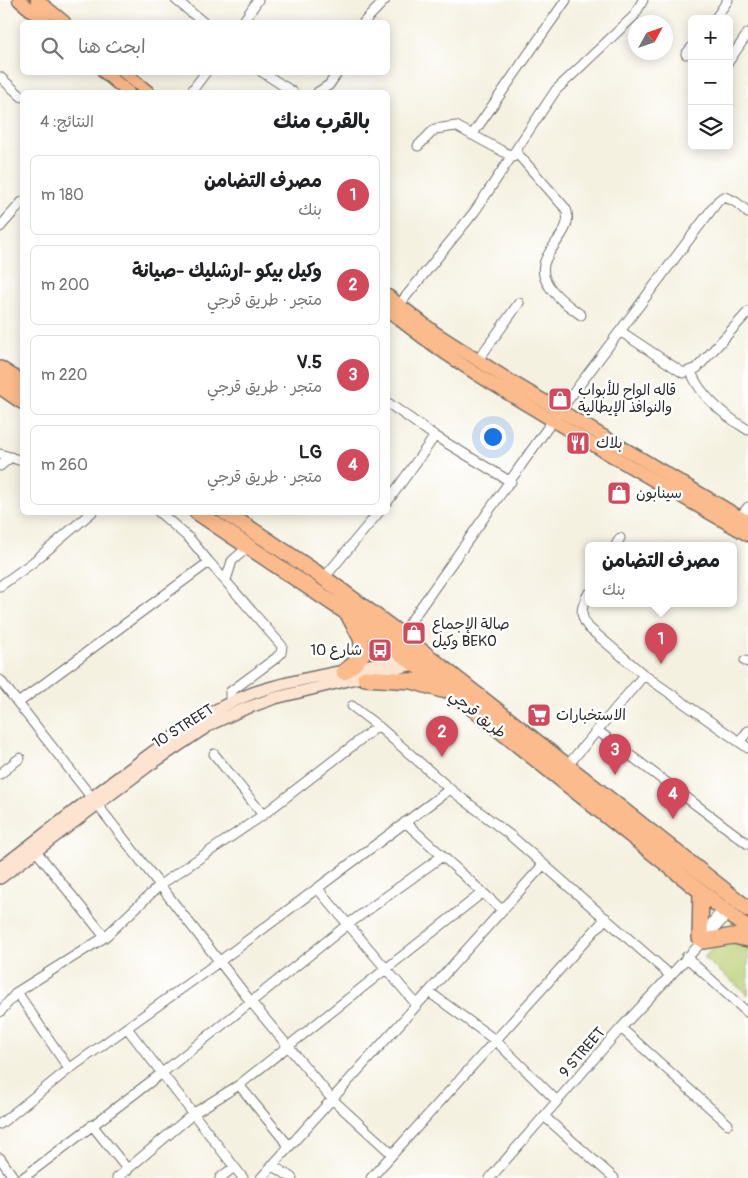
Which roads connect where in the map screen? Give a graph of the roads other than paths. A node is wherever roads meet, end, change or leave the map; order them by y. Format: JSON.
{"nodes":[{"id":1,"x":19,"y":0,"type":"edge"},
{"id":2,"x":37,"y":0,"type":"edge"},
{"id":3,"x":176,"y":0,"type":"edge"},
{"id":4,"x":258,"y":0,"type":"edge"},
{"id":5,"x":385,"y":0,"type":"edge"},
{"id":6,"x":566,"y":0,"type":"edge"},
{"id":7,"x":643,"y":0,"type":"edge"},
{"id":8,"x":728,"y":0,"type":"edge"},
{"id":9,"x":718,"y":15,"type":"edge"},
{"id":10,"x":43,"y":20,"type":"edge"},
{"id":11,"x":62,"y":20,"type":"edge"},
{"id":12,"x":201,"y":20,"type":"edge"},
{"id":13,"x":244,"y":20,"type":"edge"},
{"id":14,"x":366,"y":20,"type":"edge"},
{"id":15,"x":748,"y":33,"type":"edge"},
{"id":16,"x":730,"y":60,"type":"edge"},
{"id":17,"x":107,"y":75,"type":"edge"},
{"id":18,"x":204,"y":75,"type":"edge"},
{"id":19,"x":267,"y":75,"type":"edge"},
{"id":20,"x":336,"y":75,"type":"edge"},
{"id":21,"x":128,"y":76,"type":"edge"},
{"id":22,"x":0,"y":77,"type":"edge"},
{"id":23,"x":123,"y":90,"type":"edge"},
{"id":24,"x":124,"y":90,"type":"edge"},
{"id":25,"x":146,"y":90,"type":"edge"},
{"id":26,"x":192,"y":90,"type":"edge"},
{"id":27,"x":290,"y":90,"type":"edge"},
{"id":28,"x":321,"y":90,"type":"edge"},
{"id":29,"x":20,"y":95,"type":"edge"},
{"id":30,"x":472,"y":135,"type":"junction"},
{"id":31,"x":418,"y":146,"type":"dead end"},
{"id":32,"x":514,"y":154,"type":"junction"},
{"id":33,"x":20,"y":204,"type":"edge"},
{"id":34,"x":748,"y":212,"type":"edge"},
{"id":35,"x":0,"y":227,"type":"edge"},
{"id":36,"x":519,"y":303,"type":"dead end"},
{"id":37,"x":393,"y":308,"type":"edge"},
{"id":38,"x":748,"y":312,"type":"edge"},
{"id":39,"x":581,"y":315,"type":"dead end"},
{"id":40,"x":620,"y":331,"type":"junction"},
{"id":41,"x":478,"y":360,"type":"junction"},
{"id":42,"x":0,"y":368,"type":"edge"},
{"id":43,"x":691,"y":372,"type":"junction"},
{"id":44,"x":20,"y":378,"type":"edge"},
{"id":45,"x":0,"y":386,"type":"edge"},
{"id":46,"x":20,"y":400,"type":"edge"},
{"id":47,"x":390,"y":404,"type":"edge"},
{"id":48,"x":556,"y":415,"type":"junction"},
{"id":49,"x":748,"y":430,"type":"edge"},
{"id":50,"x":435,"y":436,"type":"junction"},
{"id":51,"x":0,"y":454,"type":"edge"},
{"id":52,"x":12,"y":457,"type":"junction"},
{"id":53,"x":20,"y":460,"type":"edge"},
{"id":54,"x":0,"y":466,"type":"edge"},
{"id":55,"x":511,"y":482,"type":"junction"},
{"id":56,"x":390,"y":498,"type":"edge"},
{"id":57,"x":88,"y":515,"type":"edge"},
{"id":58,"x":162,"y":515,"type":"edge"},
{"id":59,"x":202,"y":515,"type":"edge"},
{"id":60,"x":230,"y":515,"type":"edge"},
{"id":61,"x":376,"y":515,"type":"edge"},
{"id":62,"x":745,"y":515,"type":"edge"},
{"id":63,"x":748,"y":535,"type":"edge"},
{"id":64,"x":249,"y":546,"type":"junction"},
{"id":65,"x":209,"y":562,"type":"junction"},
{"id":66,"x":324,"y":578,"type":"junction"},
{"id":67,"x":226,"y":580,"type":"junction"},
{"id":68,"x":0,"y":586,"type":"edge"},
{"id":69,"x":585,"y":602,"type":"edge"},
{"id":70,"x":346,"y":612,"type":"junction"},
{"id":71,"x":401,"y":635,"type":"junction"},
{"id":72,"x":409,"y":660,"type":"junction"},
{"id":73,"x":344,"y":672,"type":"junction"},
{"id":74,"x":644,"y":675,"type":"junction"},
{"id":75,"x":365,"y":678,"type":"junction"},
{"id":76,"x":0,"y":680,"type":"edge"},
{"id":77,"x":456,"y":696,"type":"junction"},
{"id":78,"x":18,"y":702,"type":"junction"},
{"id":79,"x":230,"y":703,"type":"junction"},
{"id":80,"x":352,"y":706,"type":"dead end"},
{"id":81,"x":378,"y":726,"type":"junction"},
{"id":82,"x":598,"y":731,"type":"junction"},
{"id":83,"x":748,"y":731,"type":"edge"},
{"id":84,"x":740,"y":741,"type":"junction"},
{"id":85,"x":748,"y":748,"type":"edge"},
{"id":86,"x":214,"y":754,"type":"dead end"},
{"id":87,"x":20,"y":758,"type":"dead end"},
{"id":88,"x":567,"y":766,"type":"junction"},
{"id":89,"x":0,"y":774,"type":"edge"},
{"id":90,"x":450,"y":789,"type":"junction"},
{"id":91,"x":94,"y":801,"type":"junction"},
{"id":92,"x":263,"y":815,"type":"junction"},
{"id":93,"x":405,"y":822,"type":"junction"},
{"id":94,"x":748,"y":844,"type":"edge"},
{"id":95,"x":36,"y":851,"type":"junction"},
{"id":96,"x":441,"y":857,"type":"junction"},
{"id":97,"x":543,"y":865,"type":"junction"},
{"id":98,"x":0,"y":868,"type":"edge"},
{"id":99,"x":0,"y":878,"type":"edge"},
{"id":100,"x":160,"y":885,"type":"junction"},
{"id":101,"x":317,"y":888,"type":"junction"},
{"id":102,"x":701,"y":892,"type":"junction"},
{"id":103,"x":482,"y":893,"type":"junction"},
{"id":104,"x":740,"y":902,"type":"edge"},
{"id":105,"x":502,"y":910,"type":"junction"},
{"id":106,"x":725,"y":912,"type":"junction"},
{"id":107,"x":606,"y":918,"type":"junction"},
{"id":108,"x":347,"y":925,"type":"junction"},
{"id":109,"x":748,"y":929,"type":"edge"},
{"id":110,"x":105,"y":937,"type":"junction"},
{"id":111,"x":748,"y":939,"type":"edge"},
{"id":112,"x":701,"y":942,"type":"junction"},
{"id":113,"x":686,"y":957,"type":"junction"},
{"id":114,"x":220,"y":961,"type":"junction"},
{"id":115,"x":386,"y":971,"type":"junction"},
{"id":116,"x":670,"y":975,"type":"junction"},
{"id":117,"x":17,"y":992,"type":"junction"},
{"id":118,"x":429,"y":992,"type":"junction"},
{"id":119,"x":251,"y":1002,"type":"junction"},
{"id":120,"x":417,"y":1005,"type":"junction"},
{"id":121,"x":0,"y":1012,"type":"edge"},
{"id":122,"x":748,"y":1013,"type":"edge"},
{"id":123,"x":128,"y":1028,"type":"junction"},
{"id":124,"x":621,"y":1028,"type":"junction"},
{"id":125,"x":496,"y":1040,"type":"junction"},
{"id":126,"x":286,"y":1045,"type":"junction"},
{"id":127,"x":69,"y":1069,"type":"junction"},
{"id":128,"x":162,"y":1073,"type":"junction"},
{"id":129,"x":239,"y":1085,"type":"junction"},
{"id":130,"x":332,"y":1099,"type":"junction"},
{"id":131,"x":557,"y":1101,"type":"junction"},
{"id":132,"x":194,"y":1113,"type":"junction"},
{"id":133,"x":545,"y":1117,"type":"junction"},
{"id":134,"x":0,"y":1124,"type":"edge"},
{"id":135,"x":728,"y":1124,"type":"dead end"},
{"id":136,"x":92,"y":1125,"type":"junction"},
{"id":137,"x":289,"y":1146,"type":"junction"},
{"id":138,"x":392,"y":1154,"type":"junction"},
{"id":139,"x":0,"y":1158,"type":"edge"},
{"id":140,"x":272,"y":1165,"type":"junction"},
{"id":141,"x":234,"y":1167,"type":"junction"},
{"id":142,"x":128,"y":1170,"type":"junction"},
{"id":143,"x":14,"y":1178,"type":"edge"},
{"id":144,"x":23,"y":1178,"type":"edge"},
{"id":145,"x":117,"y":1178,"type":"edge"},
{"id":146,"x":220,"y":1178,"type":"edge"},
{"id":147,"x":243,"y":1178,"type":"edge"},
{"id":148,"x":261,"y":1178,"type":"edge"},
{"id":149,"x":292,"y":1178,"type":"edge"},
{"id":150,"x":371,"y":1178,"type":"edge"},
{"id":151,"x":490,"y":1178,"type":"edge"},
{"id":152,"x":614,"y":1178,"type":"edge"}],
"edges":[{"from":1,"to":10,"type":"main road"},
{"from":2,"to":11,"type":"main road"},
{"from":3,"to":12,"type":"street"},
{"from":4,"to":13,"type":"street"},
{"from":5,"to":14,"type":"street"},
{"from":6,"to":30,"type":"street"},
{"from":7,"to":32,"type":"street"},
{"from":8,"to":9,"type":"street"},
{"from":15,"to":16,"type":"street"},
{"from":17,"to":23,"type":"main road"},
{"from":18,"to":26,"type":"street"},
{"from":19,"to":27,"type":"street"},
{"from":20,"to":28,"type":"street"},
{"from":21,"to":24,"type":"street"},
{"from":21,"to":25,"type":"main road"},
{"from":22,"to":29,"type":"street"},
{"from":30,"to":31,"type":"street"},
{"from":30,"to":32,"type":"street"},
{"from":32,"to":37,"type":"street"},
{"from":32,"to":39,"type":"street"},
{"from":33,"to":35,"type":"street"},
{"from":34,"to":40,"type":"street"},
{"from":36,"to":41,"type":"street"},
{"from":37,"to":41,"type":"main road"},
{"from":37,"to":48,"type":"main road"},
{"from":38,"to":43,"type":"street"},
{"from":40,"to":43,"type":"street"},
{"from":40,"to":48,"type":"street"},
{"from":41,"to":48,"type":"main road"},
{"from":42,"to":44,"type":"highway"},
{"from":43,"to":49,"type":"street"},
{"from":45,"to":46,"type":"highway"},
{"from":47,"to":50,"type":"street"},
{"from":48,"to":55,"type":"street"},
{"from":48,"to":62,"type":"main road"},
{"from":48,"to":63,"type":"main road"},
{"from":50,"to":55,"type":"street"},
{"from":50,"to":56,"type":"street"},
{"from":51,"to":52,"type":"street"},
{"from":52,"to":53,"type":"street"},
{"from":52,"to":54,"type":"street"},
{"from":55,"to":71,"type":"street"},
{"from":57,"to":68,"type":"street"},
{"from":58,"to":65,"type":"street"},
{"from":59,"to":64,"type":"highway","name":"طريق قرجي"},
{"from":60,"to":66,"type":"highway","name":"طريق قرجي"},
{"from":61,"to":66,"type":"street"},
{"from":64,"to":67,"type":"street"},
{"from":64,"to":70,"type":"highway","name":"طريق قرجي"},
{"from":65,"to":67,"type":"street"},
{"from":65,"to":78,"type":"street"},
{"from":66,"to":71,"type":"highway","name":"طريق قرجي"},
{"from":67,"to":79,"type":"street"},
{"from":69,"to":74,"type":"street"},
{"from":70,"to":72,"type":"highway","name":"طريق قرجي"},
{"from":70,"to":73,"type":"highway"},
{"from":71,"to":88,"type":"highway","name":"طريق قرجي"},
{"from":72,"to":73,"type":"main road","name":"10 STREET"},
{"from":72,"to":75,"type":"main road","name":"10 STREET"},
{"from":72,"to":77,"type":"highway","name":"طريق قرجي"},
{"from":73,"to":79,"type":"main road","name":"10 STREET"},
{"from":74,"to":82,"type":"street"},
{"from":74,"to":84,"type":"street"},
{"from":75,"to":77,"type":"highway"},
{"from":75,"to":91,"type":"main road","name":"10 STREET"},
{"from":76,"to":78,"type":"street"},
{"from":77,"to":102,"type":"highway","name":"طريق قرجي"},
{"from":78,"to":91,"type":"street"},
{"from":79,"to":91,"type":"main road","name":"10 STREET"},
{"from":80,"to":81,"type":"street"},
{"from":81,"to":90,"type":"street"},
{"from":81,"to":92,"type":"street"},
{"from":82,"to":88,"type":"street"},
{"from":82,"to":94,"type":"street"},
{"from":83,"to":84,"type":"street"},
{"from":84,"to":85,"type":"street"},
{"from":86,"to":92,"type":"street"},
{"from":87,"to":89,"type":"street"},
{"from":88,"to":104,"type":"highway","name":"طريق قرجي"},
{"from":90,"to":93,"type":"street"},
{"from":90,"to":97,"type":"street"},
{"from":91,"to":95,"type":"main road","name":"10 STREET"},
{"from":91,"to":98,"type":"main road","name":"10 STREET"},
{"from":91,"to":100,"type":"street"},
{"from":92,"to":100,"type":"street"},
{"from":93,"to":96,"type":"street"},
{"from":93,"to":101,"type":"street"},
{"from":95,"to":99,"type":"main road","name":"10 STREET"},
{"from":95,"to":110,"type":"street"},
{"from":96,"to":103,"type":"street"},
{"from":96,"to":108,"type":"street"},
{"from":97,"to":105,"type":"street"},
{"from":97,"to":107,"type":"street"},
{"from":100,"to":110,"type":"street"},
{"from":100,"to":114,"type":"street"},
{"from":101,"to":108,"type":"street"},
{"from":101,"to":114,"type":"street"},
{"from":102,"to":106,"type":"highway","name":"طريق قرجي"},
{"from":102,"to":112,"type":"highway"},
{"from":103,"to":105,"type":"street"},
{"from":103,"to":115,"type":"street"},
{"from":104,"to":106,"type":"street","name":"9 STREET"},
{"from":105,"to":118,"type":"street"},
{"from":106,"to":109,"type":"highway","name":"طريق قرجي"},
{"from":106,"to":112,"type":"street","name":"9 STREET"},
{"from":107,"to":116,"type":"street"},
{"from":107,"to":125,"type":"street"},
{"from":108,"to":115,"type":"street"},
{"from":108,"to":119,"type":"street"},
{"from":110,"to":117,"type":"street"},
{"from":111,"to":112,"type":"highway"},
{"from":112,"to":113,"type":"street","name":"9 STREET"},
{"from":113,"to":116,"type":"street","name":"9 STREET"},
{"from":113,"to":122,"type":"street"},
{"from":114,"to":119,"type":"street"},
{"from":114,"to":123,"type":"street"},
{"from":115,"to":120,"type":"street"},
{"from":115,"to":126,"type":"street"},
{"from":116,"to":124,"type":"street","name":"9 STREET"},
{"from":117,"to":121,"type":"street"},
{"from":117,"to":127,"type":"street"},
{"from":118,"to":120,"type":"street"},
{"from":118,"to":125,"type":"street"},
{"from":119,"to":126,"type":"street"},
{"from":119,"to":128,"type":"street"},
{"from":120,"to":130,"type":"street"},
{"from":123,"to":127,"type":"street"},
{"from":123,"to":128,"type":"street"},
{"from":124,"to":131,"type":"street","name":"9 STREET"},
{"from":124,"to":135,"type":"street"},
{"from":125,"to":131,"type":"street"},
{"from":125,"to":138,"type":"street"},
{"from":126,"to":129,"type":"street"},
{"from":126,"to":130,"type":"street"},
{"from":127,"to":134,"type":"street"},
{"from":128,"to":132,"type":"street"},
{"from":128,"to":136,"type":"street"},
{"from":129,"to":132,"type":"street"},
{"from":129,"to":137,"type":"street"},
{"from":130,"to":137,"type":"street"},
{"from":130,"to":138,"type":"street"},
{"from":131,"to":133,"type":"street","name":"9 STREET"},
{"from":132,"to":141,"type":"street"},
{"from":132,"to":142,"type":"street"},
{"from":133,"to":151,"type":"street","name":"9 STREET"},
{"from":133,"to":152,"type":"street"},
{"from":136,"to":142,"type":"street"},
{"from":136,"to":144,"type":"street"},
{"from":137,"to":140,"type":"street"},
{"from":138,"to":150,"type":"street"},
{"from":139,"to":143,"type":"street"},
{"from":140,"to":148,"type":"street"},
{"from":140,"to":149,"type":"street"},
{"from":141,"to":146,"type":"street"},
{"from":141,"to":147,"type":"street"},
{"from":142,"to":145,"type":"street"}]}
